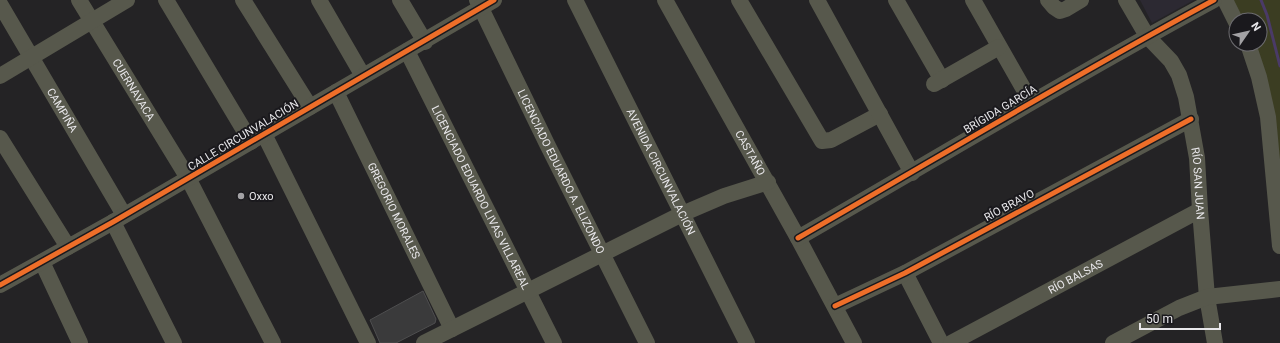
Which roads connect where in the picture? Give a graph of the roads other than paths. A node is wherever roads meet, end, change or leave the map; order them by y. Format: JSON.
{"nodes":[{"id":1,"x":79,"y":0,"type":"edge"},
{"id":2,"x":127,"y":0,"type":"edge"},
{"id":3,"x":166,"y":0,"type":"edge"},
{"id":4,"x":243,"y":0,"type":"edge"},
{"id":5,"x":319,"y":0,"type":"edge"},
{"id":6,"x":400,"y":0,"type":"edge"},
{"id":7,"x":576,"y":0,"type":"edge"},
{"id":8,"x":739,"y":0,"type":"edge"},
{"id":9,"x":817,"y":0,"type":"edge"},
{"id":10,"x":896,"y":0,"type":"edge"},
{"id":11,"x":974,"y":0,"type":"edge"},
{"id":12,"x":1048,"y":0,"type":"edge"},
{"id":13,"x":1081,"y":0,"type":"edge"},
{"id":14,"x":1126,"y":0,"type":"edge"},
{"id":15,"x":1214,"y":0,"type":"edge"},
{"id":16,"x":1225,"y":0,"type":"edge"},
{"id":17,"x":668,"y":1,"type":"edge"},
{"id":18,"x":484,"y":3,"type":"edge"},
{"id":19,"x":0,"y":4,"type":"edge"},
{"id":20,"x":1231,"y":12,"type":"edge"},
{"id":21,"x":92,"y":21,"type":"junction"},
{"id":22,"x":1147,"y":36,"type":"junction"},
{"id":23,"x":425,"y":42,"type":"junction"},
{"id":24,"x":1000,"y":47,"type":"junction"},
{"id":25,"x":406,"y":52,"type":"junction"},
{"id":26,"x":1251,"y":52,"type":"edge"},
{"id":27,"x":31,"y":57,"type":"junction"},
{"id":28,"x":0,"y":76,"type":"edge"},
{"id":29,"x":363,"y":76,"type":"junction"},
{"id":30,"x":336,"y":92,"type":"junction"},
{"id":31,"x":1031,"y":102,"type":"junction"},
{"id":32,"x":310,"y":107,"type":"junction"},
{"id":33,"x":880,"y":114,"type":"junction"},
{"id":34,"x":1191,"y":119,"type":"junction"},
{"id":35,"x":258,"y":138,"type":"junction"},
{"id":36,"x":2,"y":146,"type":"edge"},
{"id":37,"x":912,"y":172,"type":"junction"},
{"id":38,"x":188,"y":178,"type":"junction"},
{"id":39,"x":768,"y":182,"type":"junction"},
{"id":40,"x":1200,"y":210,"type":"junction"},
{"id":41,"x":682,"y":214,"type":"junction"},
{"id":42,"x":118,"y":219,"type":"junction"},
{"id":43,"x":798,"y":238,"type":"junction"},
{"id":44,"x":1280,"y":246,"type":"edge"},
{"id":45,"x":68,"y":247,"type":"junction"},
{"id":46,"x":602,"y":253,"type":"junction"},
{"id":47,"x":42,"y":262,"type":"junction"},
{"id":48,"x":905,"y":273,"type":"junction"},
{"id":49,"x":0,"y":285,"type":"edge"},
{"id":50,"x":1280,"y":289,"type":"edge"},
{"id":51,"x":527,"y":291,"type":"junction"},
{"id":52,"x":1207,"y":297,"type":"junction"},
{"id":53,"x":835,"y":306,"type":"junction"},
{"id":54,"x":452,"y":329,"type":"junction"},
{"id":55,"x":76,"y":342,"type":"edge"},
{"id":56,"x":174,"y":343,"type":"edge"},
{"id":57,"x":273,"y":343,"type":"edge"},
{"id":58,"x":368,"y":343,"type":"edge"},
{"id":59,"x":424,"y":343,"type":"edge"},
{"id":60,"x":554,"y":343,"type":"edge"},
{"id":61,"x":647,"y":343,"type":"edge"},
{"id":62,"x":747,"y":343,"type":"edge"},
{"id":63,"x":854,"y":343,"type":"edge"},
{"id":64,"x":941,"y":343,"type":"edge"},
{"id":65,"x":952,"y":343,"type":"edge"},
{"id":66,"x":1113,"y":343,"type":"edge"},
{"id":67,"x":1215,"y":343,"type":"edge"}],
"edges":[{"from":1,"to":21,"type":"street","name":"CUERNAVACA"},
{"from":2,"to":21,"type":"street"},
{"from":3,"to":35,"type":"street"},
{"from":4,"to":32,"type":"street"},
{"from":5,"to":29,"type":"street"},
{"from":6,"to":23,"type":"street"},
{"from":7,"to":41,"type":"street","name":"AVENIDA CIRCUNVALACIÓN"},
{"from":8,"to":33,"type":"street"},
{"from":9,"to":33,"type":"street"},
{"from":10,"to":24,"type":"street"},
{"from":11,"to":24,"type":"street"},
{"from":12,"to":13,"type":"street"},
{"from":14,"to":22,"type":"street","name":"RÍO SAN JUAN"},
{"from":15,"to":22,"type":"street","name":"BRÍGIDA GARCÍA"},
{"from":16,"to":20,"type":"street"},
{"from":17,"to":39,"type":"street","name":"CASTAÑO"},
{"from":18,"to":23,"type":"street","name":"CALLE CIRCUNVALACIÓN"},
{"from":18,"to":46,"type":"street","name":"LICENCIADO EDUARDO A. ELIZONDO"},
{"from":19,"to":27,"type":"street","name":"CAMPIÑA"},
{"from":21,"to":27,"type":"street"},
{"from":21,"to":38,"type":"street","name":"CUERNAVACA"},
{"from":22,"to":31,"type":"street","name":"BRÍGIDA GARCÍA"},
{"from":22,"to":34,"type":"street","name":"RÍO SAN JUAN"},
{"from":23,"to":25,"type":"street","name":"CALLE CIRCUNVALACIÓN"},
{"from":24,"to":31,"type":"street"},
{"from":25,"to":29,"type":"street","name":"CALLE CIRCUNVALACIÓN"},
{"from":25,"to":51,"type":"street","name":"LICENCIADO EDUARDO LIVAS VILLAREAL"},
{"from":26,"to":44,"type":"street"},
{"from":27,"to":28,"type":"street"},
{"from":27,"to":42,"type":"street","name":"CAMPIÑA"},
{"from":29,"to":30,"type":"street","name":"CALLE CIRCUNVALACIÓN"},
{"from":30,"to":32,"type":"street","name":"CALLE CIRCUNVALACIÓN"},
{"from":30,"to":54,"type":"street","name":"GREGORIO MORALES"},
{"from":31,"to":37,"type":"street","name":"BRÍGIDA GARCÍA"},
{"from":32,"to":35,"type":"street","name":"CALLE CIRCUNVALACIÓN"},
{"from":33,"to":37,"type":"street"},
{"from":34,"to":40,"type":"street","name":"RÍO SAN JUAN"},
{"from":34,"to":48,"type":"street","name":"RÍO BRAVO"},
{"from":35,"to":38,"type":"street","name":"CALLE CIRCUNVALACIÓN"},
{"from":35,"to":58,"type":"street"},
{"from":36,"to":45,"type":"street"},
{"from":37,"to":43,"type":"street","name":"BRÍGIDA GARCÍA"},
{"from":38,"to":42,"type":"street","name":"CALLE CIRCUNVALACIÓN"},
{"from":38,"to":57,"type":"street","name":"CUERNAVACA"},
{"from":39,"to":41,"type":"street"},
{"from":39,"to":43,"type":"street","name":"CASTAÑO"},
{"from":40,"to":52,"type":"street","name":"RÍO SAN JUAN"},
{"from":40,"to":65,"type":"street","name":"RÍO BALSAS"},
{"from":41,"to":46,"type":"street"},
{"from":41,"to":62,"type":"street","name":"AVENIDA CIRCUNVALACIÓN"},
{"from":42,"to":45,"type":"street","name":"CALLE CIRCUNVALACIÓN"},
{"from":42,"to":56,"type":"street","name":"CAMPIÑA"},
{"from":43,"to":53,"type":"street","name":"CASTAÑO"},
{"from":45,"to":47,"type":"street","name":"CALLE CIRCUNVALACIÓN"},
{"from":46,"to":51,"type":"street"},
{"from":46,"to":61,"type":"street","name":"LICENCIADO EDUARDO A. ELIZONDO"},
{"from":47,"to":49,"type":"street","name":"CALLE CIRCUNVALACIÓN"},
{"from":47,"to":55,"type":"street"},
{"from":48,"to":53,"type":"street","name":"RÍO BRAVO"},
{"from":48,"to":64,"type":"street"},
{"from":50,"to":52,"type":"street"},
{"from":51,"to":54,"type":"street"},
{"from":51,"to":60,"type":"street","name":"LICENCIADO EDUARDO LIVAS VILLAREAL"},
{"from":52,"to":66,"type":"street"},
{"from":52,"to":67,"type":"street","name":"RÍO SAN JUAN"},
{"from":53,"to":63,"type":"street","name":"CASTAÑO"},
{"from":54,"to":59,"type":"street"}]}
